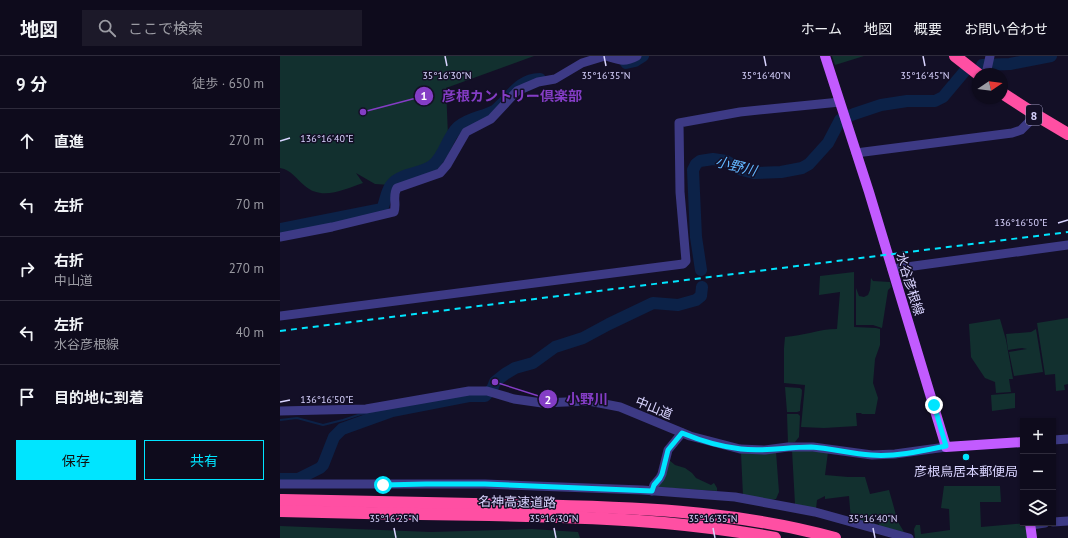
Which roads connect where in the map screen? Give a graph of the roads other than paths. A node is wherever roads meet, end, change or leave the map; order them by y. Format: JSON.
{"nodes":[{"id":1,"x":606,"y":56,"type":"edge"},
{"id":2,"x":637,"y":56,"type":"edge"},
{"id":3,"x":825,"y":56,"type":"edge"},
{"id":4,"x":955,"y":56,"type":"edge"},
{"id":5,"x":972,"y":69,"type":"edge"},
{"id":6,"x":1008,"y":97,"type":"edge"},
{"id":7,"x":840,"y":102,"type":"junction"},
{"id":8,"x":1036,"y":115,"type":"junction"},
{"id":9,"x":1068,"y":134,"type":"edge"},
{"id":10,"x":856,"y":153,"type":"junction"},
{"id":11,"x":280,"y":237,"type":"edge"},
{"id":12,"x":1068,"y":245,"type":"edge"},
{"id":13,"x":892,"y":269,"type":"junction"},
{"id":14,"x":280,"y":316,"type":"edge"},
{"id":15,"x":280,"y":411,"type":"edge"},
{"id":16,"x":682,"y":433,"type":"junction"},
{"id":17,"x":1068,"y":439,"type":"edge"},
{"id":18,"x":1056,"y":440,"type":"edge"},
{"id":19,"x":1020,"y":442,"type":"edge"},
{"id":20,"x":946,"y":446,"type":"junction"},
{"id":21,"x":280,"y":484,"type":"edge"},
{"id":22,"x":652,"y":491,"type":"junction"},
{"id":23,"x":280,"y":500,"type":"edge"},
{"id":24,"x":280,"y":512,"type":"edge"},
{"id":25,"x":1068,"y":521,"type":"edge"},
{"id":26,"x":1056,"y":522,"type":"edge"},
{"id":27,"x":1030,"y":526,"type":"edge"},
{"id":28,"x":775,"y":538,"type":"edge"},
{"id":29,"x":835,"y":538,"type":"edge"},
{"id":30,"x":909,"y":538,"type":"edge"},
{"id":31,"x":1032,"y":538,"type":"edge"}],
"edges":[{"from":1,"to":2,"type":"street"},
{"from":1,"to":11,"type":"street"},
{"from":3,"to":7,"type":"main road","name":"水谷彦根線"},
{"from":4,"to":5,"type":"highway"},
{"from":6,"to":8,"type":"highway","number":"8"},
{"from":7,"to":10,"type":"main road","name":"水谷彦根線"},
{"from":7,"to":14,"type":"street"},
{"from":8,"to":9,"type":"highway","number":"8"},
{"from":8,"to":10,"type":"street"},
{"from":10,"to":13,"type":"main road","name":"水谷彦根線"},
{"from":12,"to":13,"type":"street"},
{"from":13,"to":20,"type":"main road","name":"水谷彦根線"},
{"from":15,"to":16,"type":"street","name":"中山道"},
{"from":16,"to":20,"type":"street","name":"中山道"},
{"from":16,"to":22,"type":"street"},
{"from":17,"to":18,"type":"street"},
{"from":19,"to":20,"type":"main road"},
{"from":21,"to":22,"type":"street"},
{"from":22,"to":30,"type":"street"},
{"from":23,"to":29,"type":"highway","name":"名神高速道路"},
{"from":24,"to":28,"type":"highway","name":"名神高速道路"},
{"from":25,"to":26,"type":"street"},
{"from":27,"to":31,"type":"main road"}]}
